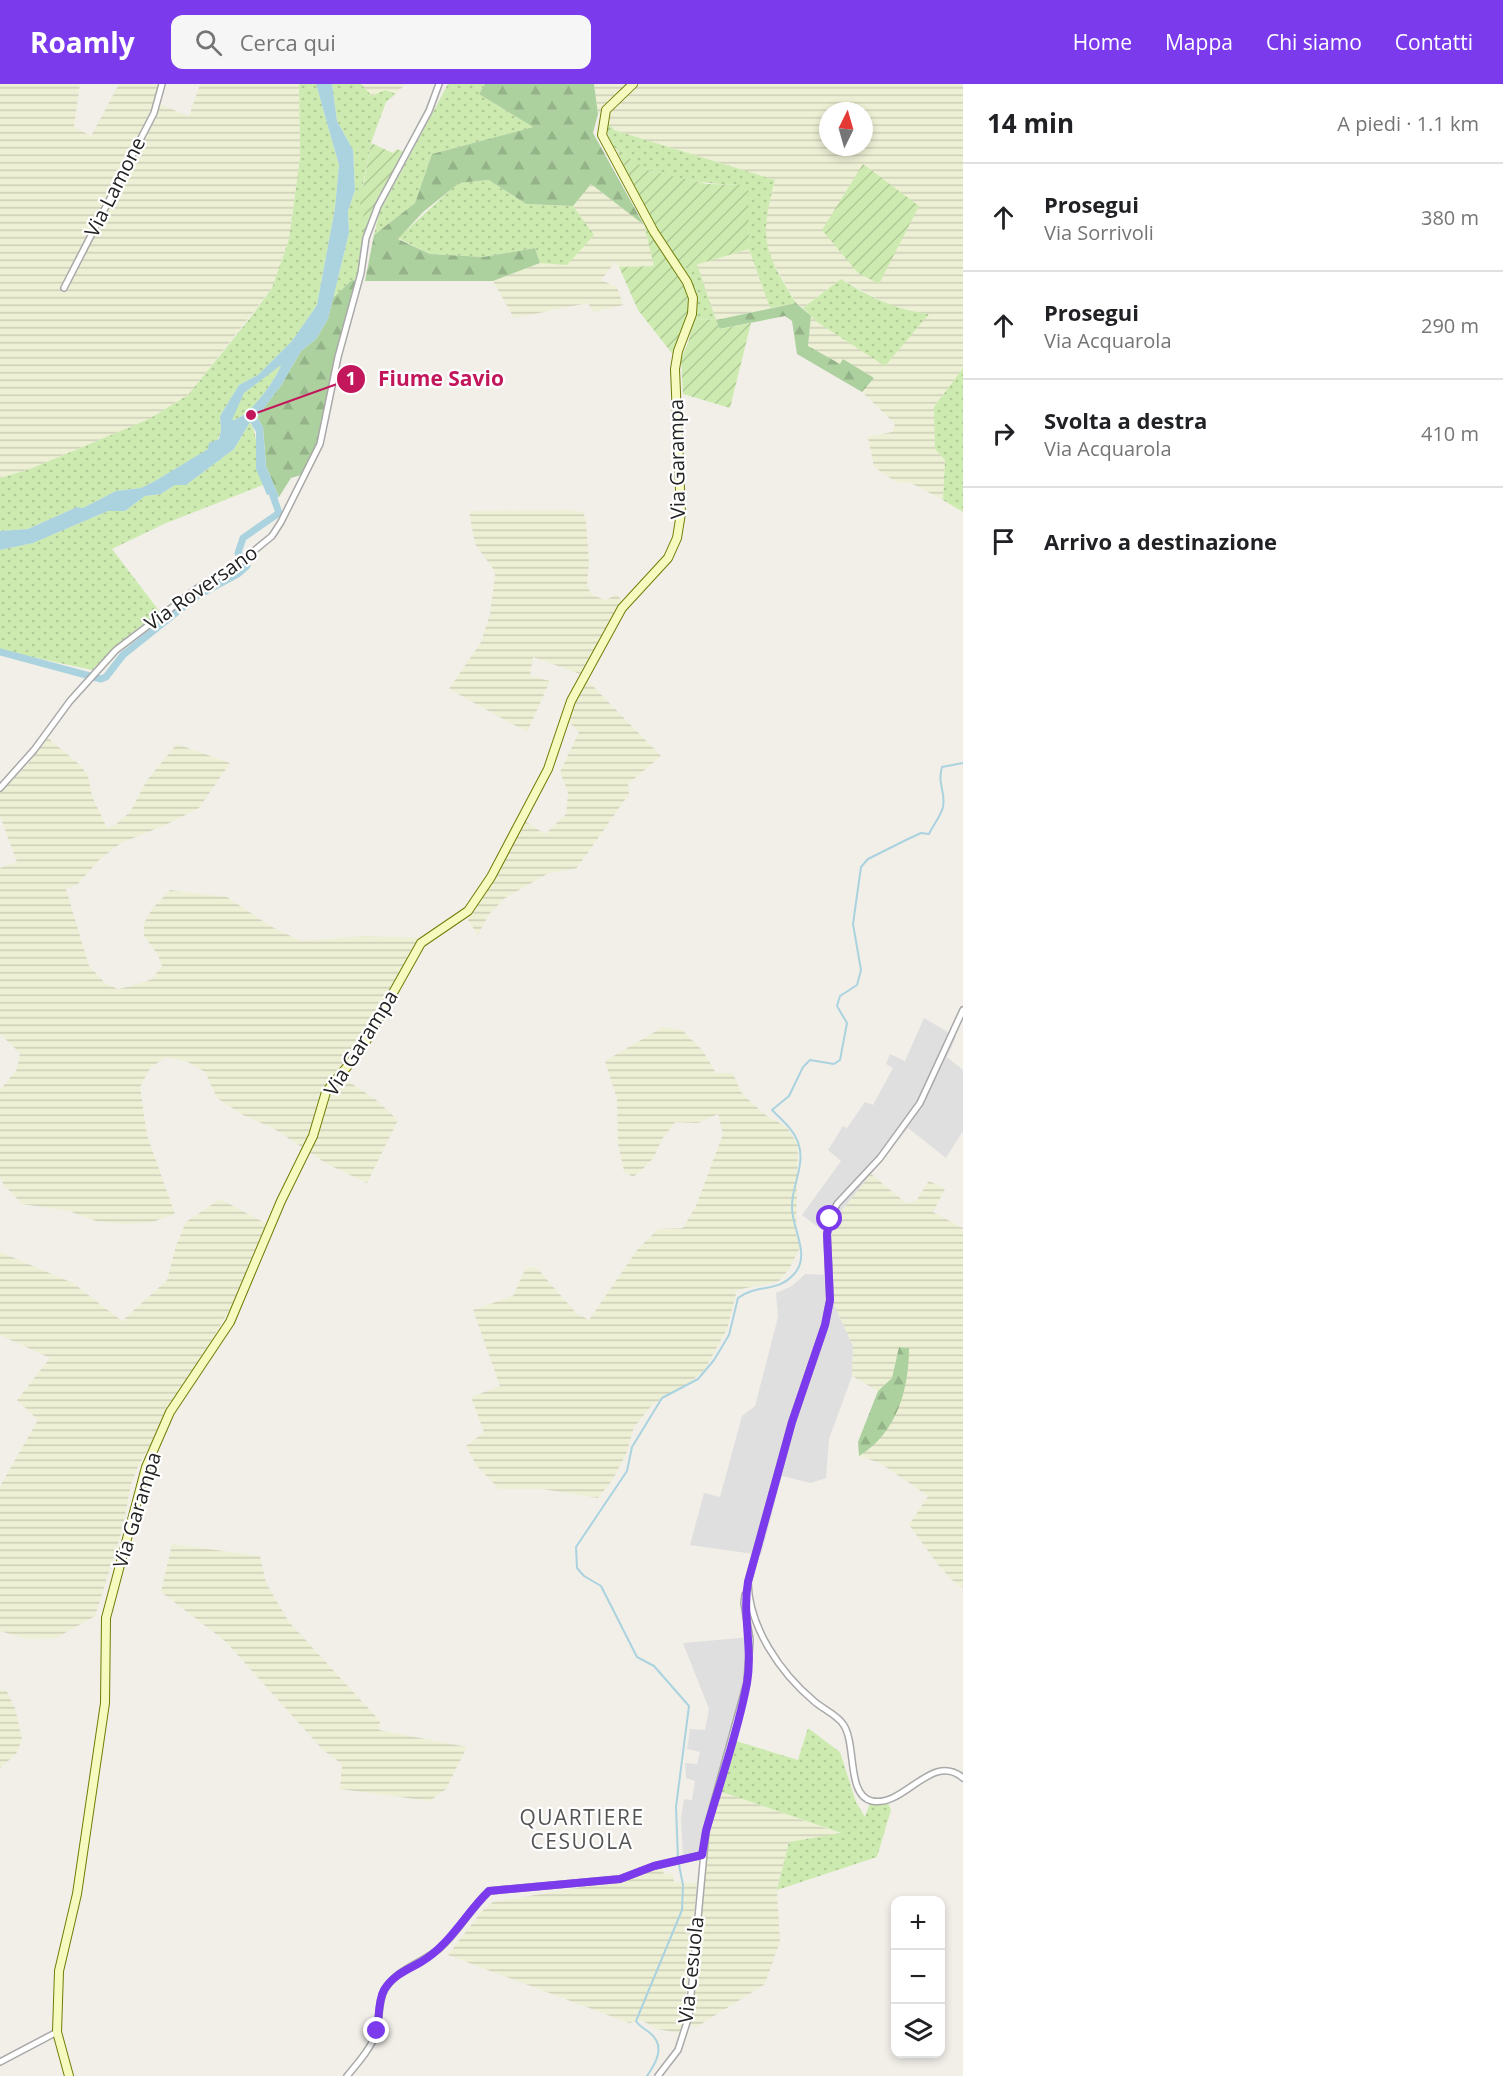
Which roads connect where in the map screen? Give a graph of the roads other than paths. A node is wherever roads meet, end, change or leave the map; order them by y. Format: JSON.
{"nodes":[{"id":1,"x":162,"y":84,"type":"edge"},
{"id":2,"x":439,"y":84,"type":"edge"},
{"id":3,"x":633,"y":84,"type":"edge"},
{"id":4,"x":64,"y":288,"type":"dead end"},
{"id":5,"x":0,"y":788,"type":"edge"},
{"id":6,"x":963,"y":1010,"type":"edge"},
{"id":7,"x":748,"y":1582,"type":"junction"},
{"id":8,"x":963,"y":1778,"type":"edge"},
{"id":9,"x":702,"y":1855,"type":"junction"},
{"id":10,"x":57,"y":2032,"type":"junction"},
{"id":11,"x":0,"y":2062,"type":"edge"},
{"id":12,"x":69,"y":2076,"type":"edge"},
{"id":13,"x":347,"y":2076,"type":"edge"},
{"id":14,"x":658,"y":2076,"type":"edge"}],
"edges":[{"from":1,"to":4,"type":"street","name":"Via Lamone"},
{"from":2,"to":5,"type":"street","name":"Via Roversano"},
{"from":3,"to":10,"type":"street","name":"Via Garampa"},
{"from":6,"to":7,"type":"street"},
{"from":7,"to":8,"type":"street"},
{"from":7,"to":9,"type":"street","name":"Via Cesuola"},
{"from":9,"to":13,"type":"street"},
{"from":9,"to":14,"type":"street","name":"Via Cesuola"},
{"from":10,"to":11,"type":"street"},
{"from":10,"to":12,"type":"street","name":"Via Garampa"}]}
